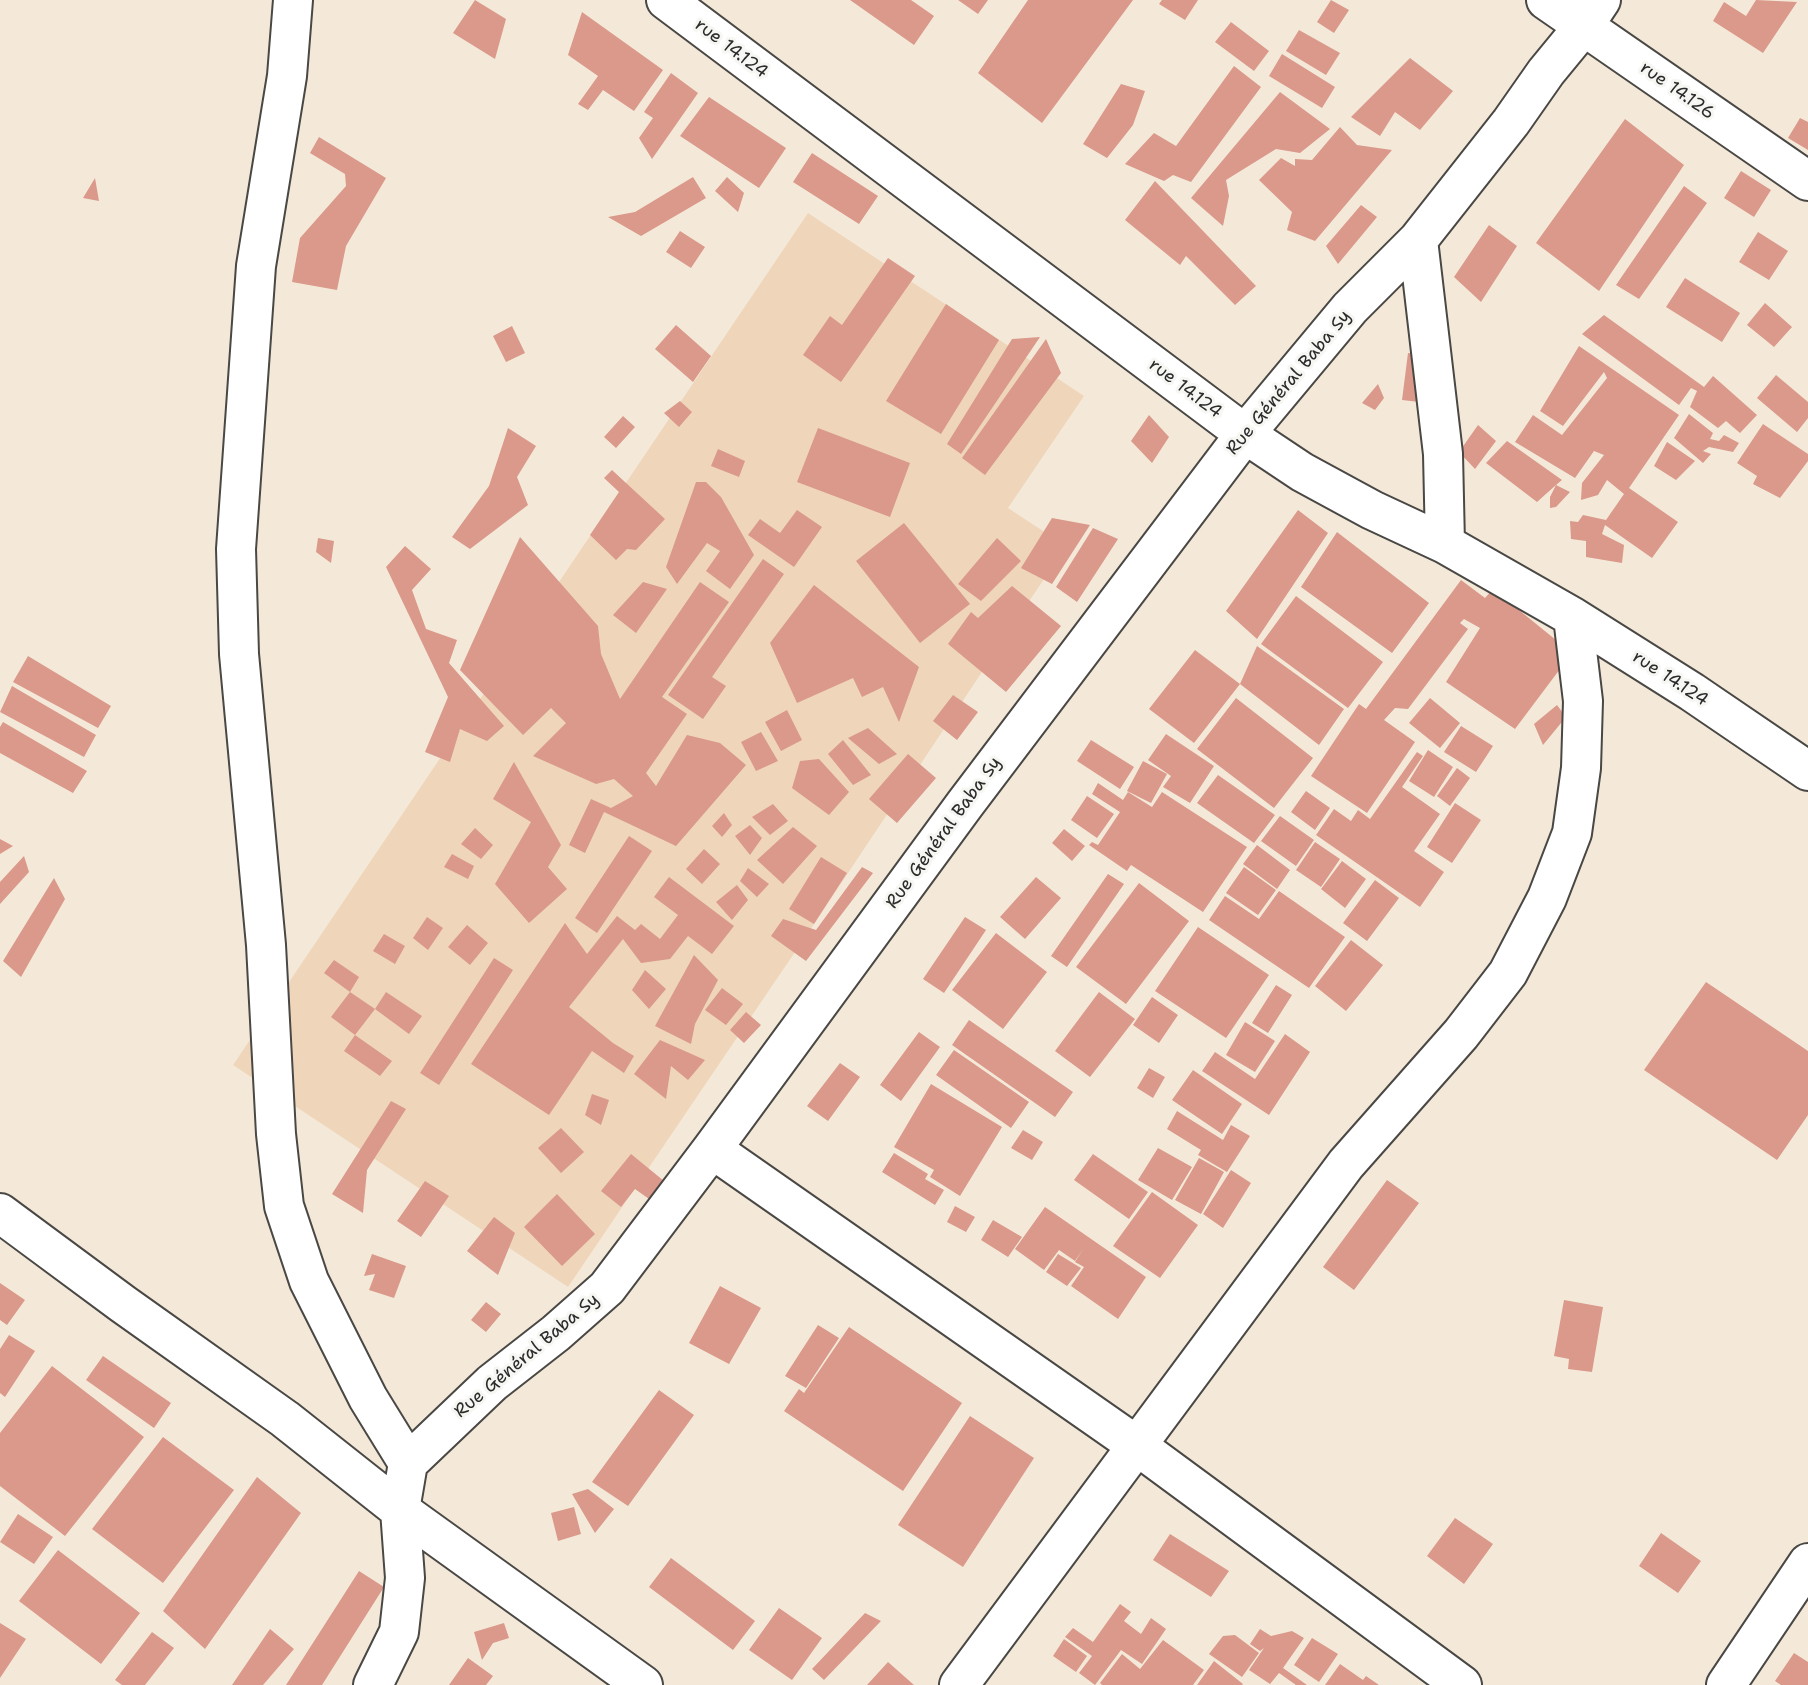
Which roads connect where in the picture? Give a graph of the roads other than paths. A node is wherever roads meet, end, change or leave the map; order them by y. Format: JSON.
{"nodes":[{"id":1,"x":293,"y":0,"type":"edge"},
{"id":2,"x":666,"y":0,"type":"edge"},
{"id":3,"x":1546,"y":0,"type":"edge"},
{"id":4,"x":1592,"y":13,"type":"edge"},
{"id":5,"x":1808,"y":181,"type":"edge"},
{"id":6,"x":1418,"y":240,"type":"junction"},
{"id":7,"x":1245,"y":434,"type":"junction"},
{"id":8,"x":1445,"y":544,"type":"junction"},
{"id":9,"x":1573,"y":617,"type":"junction"},
{"id":10,"x":1808,"y":771,"type":"edge"},
{"id":11,"x":712,"y":1149,"type":"junction"},
{"id":12,"x":0,"y":1213,"type":"edge"},
{"id":13,"x":1136,"y":1445,"type":"junction"},
{"id":14,"x":408,"y":1462,"type":"junction"},
{"id":15,"x":400,"y":1510,"type":"junction"},
{"id":16,"x":1808,"y":1563,"type":"edge"},
{"id":17,"x":373,"y":1685,"type":"edge"},
{"id":18,"x":643,"y":1685,"type":"edge"},
{"id":19,"x":959,"y":1685,"type":"edge"},
{"id":20,"x":1462,"y":1685,"type":"edge"},
{"id":21,"x":1726,"y":1685,"type":"edge"}],
"edges":[{"from":1,"to":14,"type":"street"},
{"from":2,"to":7,"type":"street","name":"rue 14.124"},
{"from":3,"to":4,"type":"street","name":"rue 14.126"},
{"from":4,"to":5,"type":"street","name":"rue 14.126"},
{"from":4,"to":6,"type":"street","name":"Rue Général Baba Sy"},
{"from":6,"to":7,"type":"street","name":"Rue Général Baba Sy"},
{"from":6,"to":8,"type":"street"},
{"from":7,"to":8,"type":"street","name":"rue 14.124"},
{"from":7,"to":11,"type":"street","name":"Rue Général Baba Sy"},
{"from":8,"to":9,"type":"street","name":"rue 14.124"},
{"from":9,"to":10,"type":"street","name":"rue 14.124"},
{"from":9,"to":13,"type":"street"},
{"from":11,"to":13,"type":"street"},
{"from":11,"to":14,"type":"street","name":"Rue Général Baba Sy"},
{"from":12,"to":15,"type":"street"},
{"from":13,"to":19,"type":"street"},
{"from":13,"to":20,"type":"street"},
{"from":14,"to":15,"type":"street"},
{"from":15,"to":17,"type":"street"},
{"from":15,"to":18,"type":"street"},
{"from":16,"to":21,"type":"street"}]}
